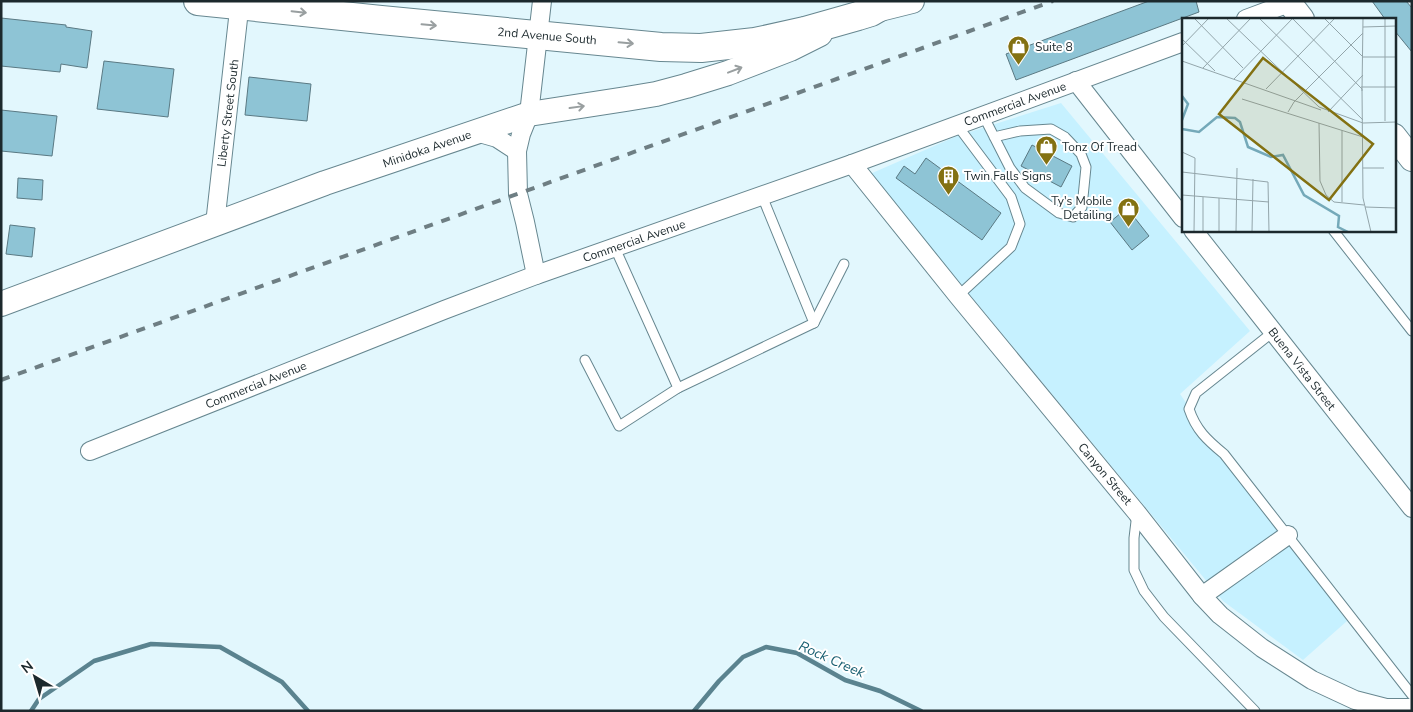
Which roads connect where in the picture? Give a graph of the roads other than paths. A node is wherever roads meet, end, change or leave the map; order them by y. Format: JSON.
{"nodes":[{"id":1,"x":198,"y":1,"type":"edge"},
{"id":2,"x":542,"y":1,"type":"edge"},
{"id":3,"x":912,"y":1,"type":"edge"},
{"id":4,"x":240,"y":4,"type":"edge"},
{"id":5,"x":868,"y":8,"type":"edge"},
{"id":6,"x":1293,"y":8,"type":"edge"},
{"id":7,"x":1250,"y":18,"type":"edge"},
{"id":8,"x":538,"y":35,"type":"junction"},
{"id":9,"x":1182,"y":42,"type":"edge"},
{"id":10,"x":1076,"y":81,"type":"junction"},
{"id":11,"x":529,"y":114,"type":"junction"},
{"id":12,"x":983,"y":115,"type":"junction"},
{"id":13,"x":957,"y":125,"type":"junction"},
{"id":14,"x":476,"y":132,"type":"junction"},
{"id":15,"x":994,"y":137,"type":"junction"},
{"id":16,"x":517,"y":152,"type":"junction"},
{"id":17,"x":852,"y":164,"type":"junction"},
{"id":18,"x":762,"y":196,"type":"junction"},
{"id":19,"x":1182,"y":217,"type":"edge"},
{"id":20,"x":215,"y":224,"type":"junction"},
{"id":21,"x":1194,"y":231,"type":"edge"},
{"id":22,"x":1334,"y":231,"type":"edge"},
{"id":23,"x":615,"y":248,"type":"junction"},
{"id":24,"x":844,"y":264,"type":"dead end"},
{"id":25,"x":536,"y":275,"type":"junction"},
{"id":26,"x":958,"y":296,"type":"junction"},
{"id":27,"x":1,"y":304,"type":"edge"},
{"id":28,"x":814,"y":323,"type":"junction"},
{"id":29,"x":1412,"y":331,"type":"edge"},
{"id":30,"x":1273,"y":332,"type":"junction"},
{"id":31,"x":585,"y":360,"type":"dead end"},
{"id":32,"x":678,"y":388,"type":"junction"},
{"id":33,"x":90,"y":451,"type":"dead end"},
{"id":34,"x":1412,"y":508,"type":"edge"},
{"id":35,"x":1137,"y":513,"type":"junction"},
{"id":36,"x":1288,"y":535,"type":"junction"},
{"id":37,"x":1202,"y":596,"type":"junction"},
{"id":38,"x":1412,"y":695,"type":"edge"},
{"id":39,"x":1412,"y":708,"type":"edge"},
{"id":40,"x":1255,"y":711,"type":"edge"}],
"edges":[{"from":1,"to":4,"type":"main road","name":"2nd Avenue South"},
{"from":2,"to":8,"type":"street"},
{"from":3,"to":5,"type":"street","name":"Minidoka Avenue"},
{"from":4,"to":8,"type":"main road","name":"2nd Avenue South","one_way":true},
{"from":4,"to":20,"type":"street","name":"Liberty Street South"},
{"from":8,"to":5,"type":"main road","name":"2nd Avenue South","one_way":true},
{"from":11,"to":5,"type":"street","name":"Minidoka Avenue","one_way":true},
{"from":6,"to":7,"type":"street"},
{"from":8,"to":11,"type":"street"},
{"from":9,"to":10,"type":"street","name":"Commercial Avenue"},
{"from":10,"to":12,"type":"street","name":"Commercial Avenue"},
{"from":10,"to":19,"type":"street"},
{"from":11,"to":14,"type":"street","name":"Minidoka Avenue"},
{"from":11,"to":16,"type":"street"},
{"from":12,"to":13,"type":"street","name":"Commercial Avenue"},
{"from":12,"to":15,"type":"lane"},
{"from":13,"to":17,"type":"street","name":"Commercial Avenue"},
{"from":13,"to":26,"type":"lane"},
{"from":14,"to":16,"type":"street"},
{"from":14,"to":20,"type":"street","name":"Minidoka Avenue"},
{"from":15,"to":15,"type":"lane"},
{"from":16,"to":25,"type":"street"},
{"from":17,"to":18,"type":"street","name":"Commercial Avenue"},
{"from":17,"to":26,"type":"street","name":"Canyon Street"},
{"from":18,"to":23,"type":"street","name":"Commercial Avenue"},
{"from":18,"to":28,"type":"lane"},
{"from":20,"to":27,"type":"street","name":"Minidoka Avenue"},
{"from":21,"to":30,"type":"street","name":"Buena Vista Street"},
{"from":22,"to":29,"type":"lane"},
{"from":23,"to":25,"type":"street","name":"Commercial Avenue"},
{"from":23,"to":32,"type":"lane"},
{"from":24,"to":28,"type":"lane"},
{"from":25,"to":33,"type":"street","name":"Commercial Avenue"},
{"from":26,"to":35,"type":"street","name":"Canyon Street"},
{"from":28,"to":32,"type":"lane"},
{"from":30,"to":34,"type":"street","name":"Buena Vista Street"},
{"from":30,"to":36,"type":"lane"},
{"from":31,"to":32,"type":"lane"},
{"from":35,"to":37,"type":"street","name":"Canyon Street"},
{"from":35,"to":40,"type":"lane"},
{"from":36,"to":37,"type":"street"},
{"from":36,"to":38,"type":"lane"},
{"from":37,"to":39,"type":"street","name":"Canyon Street"}]}
